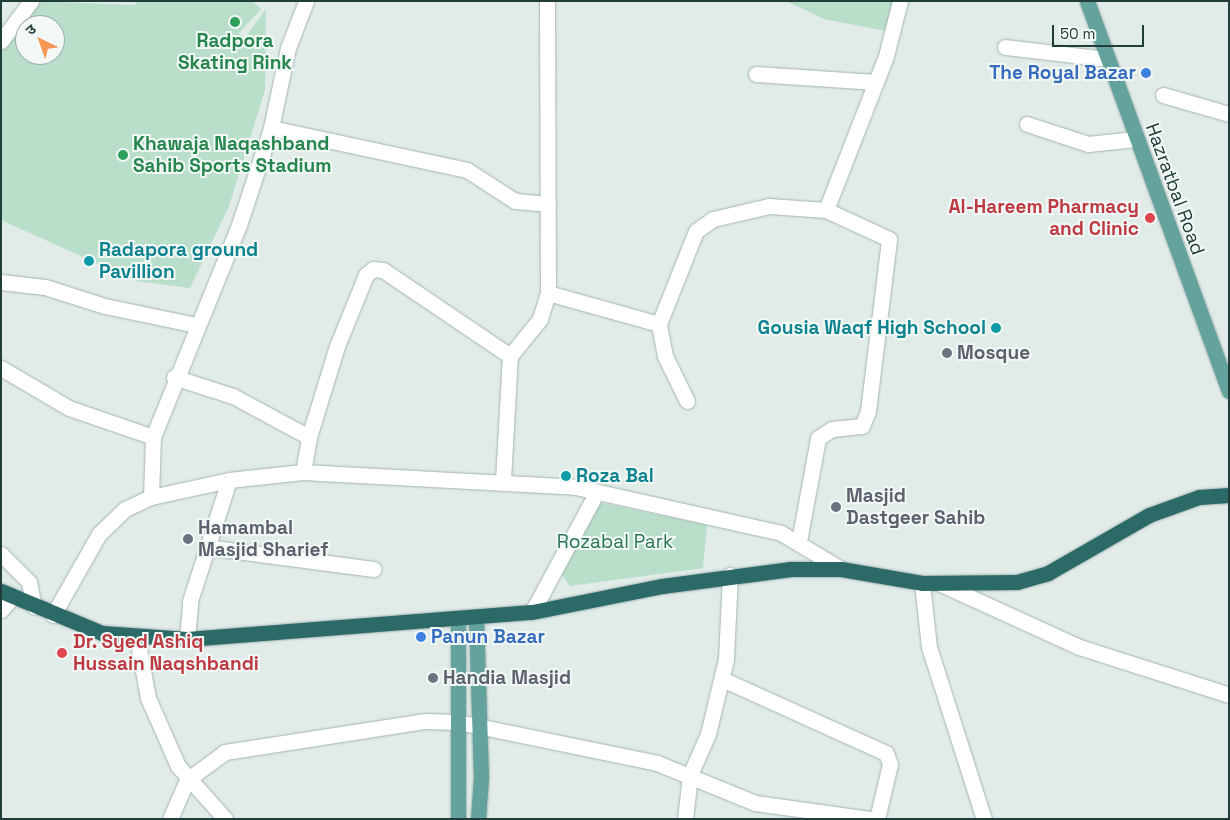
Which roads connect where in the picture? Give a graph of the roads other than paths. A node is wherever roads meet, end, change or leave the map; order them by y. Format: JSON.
{"nodes":[{"id":1,"x":31,"y":1,"type":"edge"},
{"id":2,"x":306,"y":1,"type":"edge"},
{"id":3,"x":547,"y":1,"type":"edge"},
{"id":4,"x":900,"y":1,"type":"edge"},
{"id":5,"x":1086,"y":1,"type":"edge"},
{"id":6,"x":1,"y":41,"type":"edge"},
{"id":7,"x":1005,"y":46,"type":"dead end"},
{"id":8,"x":1107,"y":60,"type":"junction"},
{"id":9,"x":756,"y":74,"type":"dead end"},
{"id":10,"x":876,"y":82,"type":"junction"},
{"id":11,"x":1163,"y":95,"type":"dead end"},
{"id":12,"x":1229,"y":114,"type":"edge"},
{"id":13,"x":1027,"y":124,"type":"dead end"},
{"id":14,"x":271,"y":128,"type":"junction"},
{"id":15,"x":1135,"y":139,"type":"junction"},
{"id":16,"x":548,"y":204,"type":"junction"},
{"id":17,"x":826,"y":210,"type":"junction"},
{"id":18,"x":1,"y":282,"type":"edge"},
{"id":19,"x":548,"y":293,"type":"junction"},
{"id":20,"x":659,"y":324,"type":"junction"},
{"id":21,"x":196,"y":325,"type":"junction"},
{"id":22,"x":510,"y":356,"type":"junction"},
{"id":23,"x":1,"y":368,"type":"edge"},
{"id":24,"x":174,"y":377,"type":"junction"},
{"id":25,"x":1229,"y":390,"type":"edge"},
{"id":26,"x":686,"y":402,"type":"dead end"},
{"id":27,"x":153,"y":437,"type":"junction"},
{"id":28,"x":308,"y":437,"type":"junction"},
{"id":29,"x":303,"y":472,"type":"junction"},
{"id":30,"x":229,"y":480,"type":"junction"},
{"id":31,"x":503,"y":480,"type":"junction"},
{"id":32,"x":597,"y":492,"type":"junction"},
{"id":33,"x":1229,"y":495,"type":"edge"},
{"id":34,"x":151,"y":497,"type":"junction"},
{"id":35,"x":799,"y":541,"type":"junction"},
{"id":36,"x":206,"y":547,"type":"junction"},
{"id":37,"x":1,"y":554,"type":"edge"},
{"id":38,"x":374,"y":569,"type":"dead end"},
{"id":39,"x":841,"y":569,"type":"junction"},
{"id":40,"x":730,"y":575,"type":"junction"},
{"id":41,"x":922,"y":584,"type":"junction"},
{"id":42,"x":941,"y":584,"type":"junction"},
{"id":43,"x":7,"y":594,"type":"edge"},
{"id":44,"x":34,"y":607,"type":"junction"},
{"id":45,"x":1,"y":610,"type":"edge"},
{"id":46,"x":532,"y":612,"type":"junction"},
{"id":47,"x":53,"y":615,"type":"junction"},
{"id":48,"x":476,"y":618,"type":"junction"},
{"id":49,"x":458,"y":619,"type":"junction"},
{"id":50,"x":137,"y":638,"type":"junction"},
{"id":51,"x":187,"y":639,"type":"junction"},
{"id":52,"x":722,"y":679,"type":"junction"},
{"id":53,"x":1229,"y":695,"type":"edge"},
{"id":54,"x":458,"y":722,"type":"junction"},
{"id":55,"x":479,"y":727,"type":"junction"},
{"id":56,"x":690,"y":775,"type":"junction"},
{"id":57,"x":187,"y":780,"type":"junction"},
{"id":58,"x":170,"y":819,"type":"edge"},
{"id":59,"x":225,"y":819,"type":"edge"},
{"id":60,"x":458,"y":819,"type":"edge"},
{"id":61,"x":478,"y":819,"type":"edge"},
{"id":62,"x":685,"y":819,"type":"edge"},
{"id":63,"x":870,"y":819,"type":"edge"},
{"id":64,"x":877,"y":819,"type":"edge"},
{"id":65,"x":984,"y":819,"type":"edge"}],
"edges":[{"from":1,"to":6,"type":"street"},
{"from":2,"to":14,"type":"street"},
{"from":3,"to":16,"type":"street"},
{"from":4,"to":10,"type":"street"},
{"from":5,"to":8,"type":"main road","name":"Hazratbal Road"},
{"from":7,"to":8,"type":"street"},
{"from":8,"to":15,"type":"main road","name":"Hazratbal Road"},
{"from":9,"to":10,"type":"street"},
{"from":10,"to":17,"type":"street"},
{"from":11,"to":12,"type":"street"},
{"from":13,"to":15,"type":"street"},
{"from":14,"to":16,"type":"street"},
{"from":14,"to":21,"type":"street"},
{"from":15,"to":25,"type":"main road","name":"Hazratbal Road"},
{"from":16,"to":19,"type":"street"},
{"from":17,"to":20,"type":"street"},
{"from":17,"to":35,"type":"street"},
{"from":18,"to":21,"type":"street"},
{"from":19,"to":20,"type":"street"},
{"from":19,"to":22,"type":"street"},
{"from":20,"to":26,"type":"street"},
{"from":21,"to":24,"type":"street"},
{"from":22,"to":28,"type":"street"},
{"from":22,"to":31,"type":"street"},
{"from":23,"to":27,"type":"street"},
{"from":24,"to":27,"type":"street"},
{"from":24,"to":28,"type":"street"},
{"from":27,"to":34,"type":"street"},
{"from":28,"to":29,"type":"street"},
{"from":29,"to":30,"type":"street"},
{"from":29,"to":31,"type":"street"},
{"from":30,"to":34,"type":"street"},
{"from":30,"to":36,"type":"street"},
{"from":31,"to":32,"type":"street"},
{"from":32,"to":35,"type":"street"},
{"from":32,"to":46,"type":"street"},
{"from":33,"to":42,"type":"highway"},
{"from":34,"to":47,"type":"street"},
{"from":35,"to":39,"type":"street"},
{"from":36,"to":38,"type":"street"},
{"from":36,"to":51,"type":"street"},
{"from":37,"to":44,"type":"street"},
{"from":39,"to":40,"type":"highway"},
{"from":39,"to":41,"type":"highway"},
{"from":40,"to":46,"type":"highway"},
{"from":40,"to":52,"type":"street"},
{"from":41,"to":42,"type":"highway"},
{"from":41,"to":65,"type":"street"},
{"from":42,"to":53,"type":"street"},
{"from":43,"to":44,"type":"highway"},
{"from":43,"to":45,"type":"street"},
{"from":44,"to":47,"type":"highway"},
{"from":46,"to":48,"type":"highway"},
{"from":47,"to":50,"type":"highway"},
{"from":48,"to":49,"type":"highway"},
{"from":48,"to":55,"type":"main road"},
{"from":49,"to":51,"type":"highway"},
{"from":49,"to":54,"type":"main road"},
{"from":50,"to":51,"type":"highway"},
{"from":50,"to":57,"type":"street"},
{"from":52,"to":56,"type":"street"},
{"from":52,"to":64,"type":"street"},
{"from":54,"to":55,"type":"street"},
{"from":54,"to":57,"type":"street"},
{"from":54,"to":60,"type":"main road"},
{"from":55,"to":56,"type":"street"},
{"from":55,"to":61,"type":"main road"},
{"from":56,"to":62,"type":"street"},
{"from":56,"to":63,"type":"street"},
{"from":57,"to":58,"type":"street"},
{"from":57,"to":59,"type":"street"}]}
